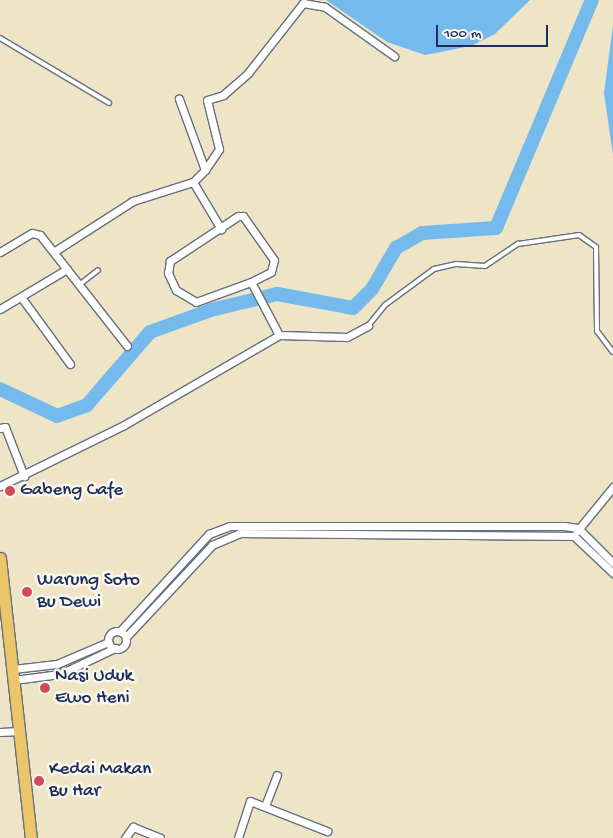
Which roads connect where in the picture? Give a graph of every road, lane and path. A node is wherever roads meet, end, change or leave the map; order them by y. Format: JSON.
{"nodes":[{"id":1,"x":0,"y":38,"type":"edge"},
{"id":2,"x":394,"y":56,"type":"dead end"},
{"id":3,"x":179,"y":99,"type":"dead end"},
{"id":4,"x":109,"y":103,"type":"dead end"},
{"id":5,"x":205,"y":170,"type":"junction"},
{"id":6,"x":193,"y":182,"type":"junction"},
{"id":7,"x":221,"y":229,"type":"junction"},
{"id":8,"x":56,"y":251,"type":"junction"},
{"id":9,"x":0,"y":252,"type":"edge"},
{"id":10,"x":68,"y":269,"type":"junction"},
{"id":11,"x":98,"y":270,"type":"dead end"},
{"id":12,"x":251,"y":282,"type":"junction"},
{"id":13,"x":79,"y":285,"type":"junction"},
{"id":14,"x":21,"y":297,"type":"junction"},
{"id":15,"x":0,"y":309,"type":"edge"},
{"id":16,"x":368,"y":326,"type":"joint"},
{"id":17,"x":279,"y":335,"type":"junction"},
{"id":18,"x":127,"y":346,"type":"dead end"},
{"id":19,"x":613,"y":352,"type":"edge"},
{"id":20,"x":70,"y":364,"type":"dead end"},
{"id":21,"x":0,"y":428,"type":"edge"},
{"id":22,"x":24,"y":476,"type":"junction"},
{"id":23,"x":0,"y":486,"type":"edge"},
{"id":24,"x":613,"y":487,"type":"edge"},
{"id":25,"x":349,"y":525,"type":"junction"},
{"id":26,"x":530,"y":528,"type":"junction"},
{"id":27,"x":578,"y":528,"type":"junction"},
{"id":28,"x":348,"y":534,"type":"junction"},
{"id":29,"x":574,"y":536,"type":"junction"},
{"id":30,"x":530,"y":537,"type":"junction"},
{"id":31,"x":0,"y":558,"type":"edge"},
{"id":32,"x":613,"y":563,"type":"edge"},
{"id":33,"x":177,"y":572,"type":"junction"},
{"id":34,"x":613,"y":573,"type":"edge"},
{"id":35,"x":184,"y":578,"type":"junction"},
{"id":36,"x":120,"y":631,"type":"junction"},
{"id":37,"x":126,"y":637,"type":"junction"},
{"id":38,"x":108,"y":642,"type":"junction"},
{"id":39,"x":115,"y":648,"type":"junction"},
{"id":40,"x":13,"y":674,"type":"junction"},
{"id":41,"x":20,"y":731,"type":"junction"},
{"id":42,"x":0,"y":732,"type":"edge"},
{"id":43,"x":277,"y":775,"type":"dead end"},
{"id":44,"x":265,"y":806,"type":"junction"},
{"id":45,"x":327,"y":831,"type":"dead end"},
{"id":46,"x":31,"y":838,"type":"edge"},
{"id":47,"x":124,"y":838,"type":"edge"},
{"id":48,"x":160,"y":838,"type":"edge"},
{"id":49,"x":238,"y":838,"type":"edge"}],
"edges":[{"from":1,"to":4,"type":"lane"},
{"from":2,"to":5,"type":"street"},
{"from":3,"to":5,"type":"street"},
{"from":5,"to":6,"type":"street"},
{"from":6,"to":7,"type":"street"},
{"from":6,"to":8,"type":"street"},
{"from":7,"to":12,"type":"street"},
{"from":7,"to":12,"type":"street"},
{"from":8,"to":9,"type":"street"},
{"from":8,"to":10,"type":"street"},
{"from":10,"to":13,"type":"street"},
{"from":10,"to":14,"type":"street"},
{"from":11,"to":13,"type":"lane"},
{"from":12,"to":17,"type":"street"},
{"from":13,"to":18,"type":"street"},
{"from":14,"to":15,"type":"street"},
{"from":14,"to":20,"type":"street"},
{"from":16,"to":17,"type":"street"},
{"from":16,"to":19,"type":"lane"},
{"from":17,"to":22,"type":"street"},
{"from":21,"to":22,"type":"street"},
{"from":22,"to":23,"type":"street"},
{"from":24,"to":27,"type":"street"},
{"from":25,"to":26,"type":"street"},
{"from":25,"to":28,"type":"street"},
{"from":25,"to":33,"type":"street"},
{"from":26,"to":27,"type":"street"},
{"from":26,"to":30,"type":"street"},
{"from":27,"to":29,"type":"street"},
{"from":27,"to":32,"type":"street"},
{"from":28,"to":30,"type":"street"},
{"from":28,"to":35,"type":"street"},
{"from":29,"to":30,"type":"street"},
{"from":29,"to":34,"type":"street"},
{"from":31,"to":40,"type":"main road"},
{"from":33,"to":35,"type":"street"},
{"from":33,"to":36,"type":"street"},
{"from":35,"to":37,"type":"street"},
{"from":36,"to":37,"type":"street"},
{"from":36,"to":38,"type":"street"},
{"from":37,"to":39,"type":"street"},
{"from":38,"to":39,"type":"street"},
{"from":38,"to":40,"type":"street"},
{"from":39,"to":40,"type":"street"},
{"from":40,"to":41,"type":"main road"},
{"from":41,"to":42,"type":"street"},
{"from":41,"to":46,"type":"main road"},
{"from":43,"to":44,"type":"street"},
{"from":44,"to":45,"type":"street"},
{"from":44,"to":49,"type":"street"},
{"from":47,"to":48,"type":"street"}]}
